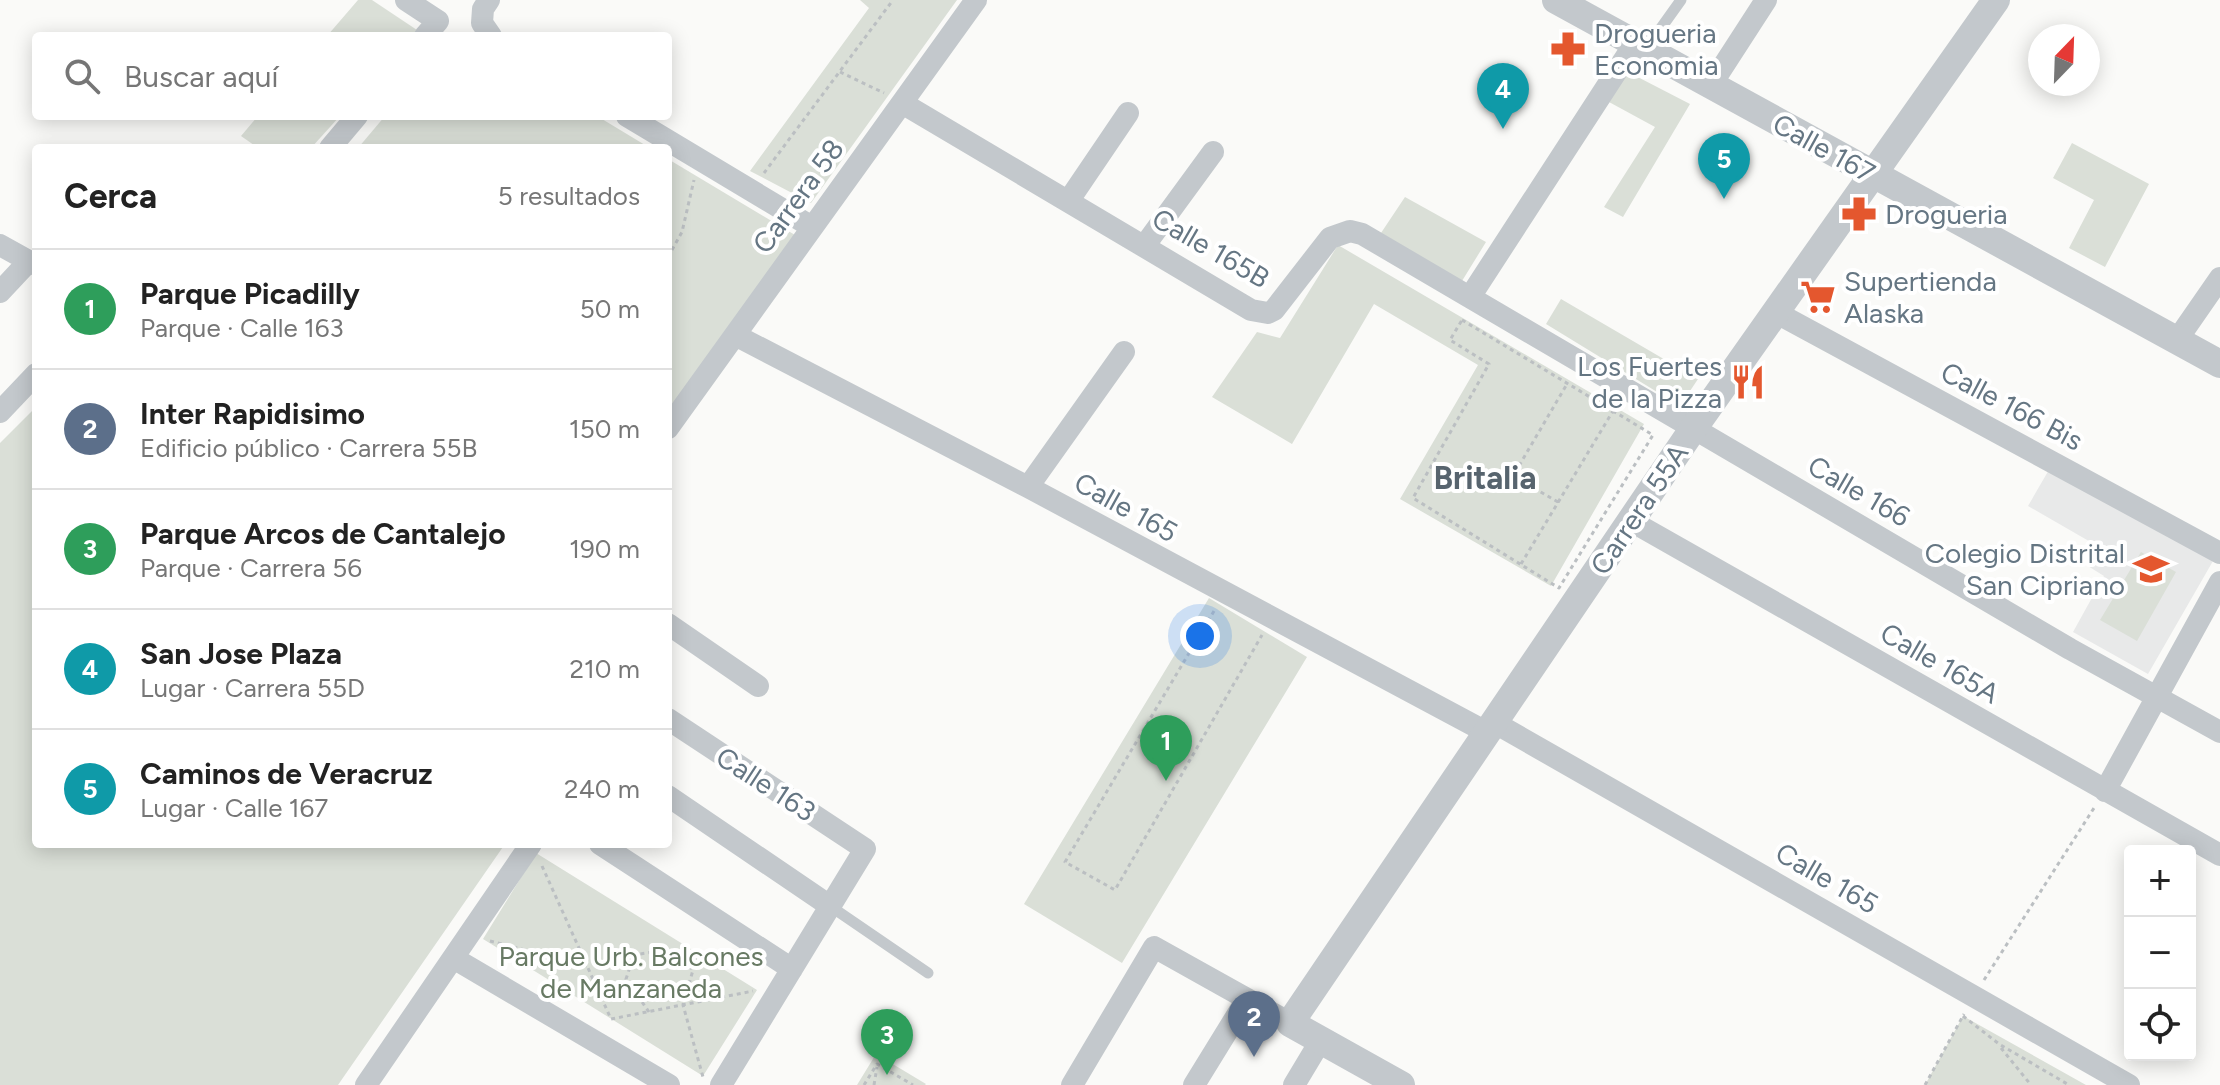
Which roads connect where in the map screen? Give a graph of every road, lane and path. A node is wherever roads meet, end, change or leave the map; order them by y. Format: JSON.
{"nodes":[{"id":1,"x":406,"y":0,"type":"edge"},
{"id":2,"x":489,"y":0,"type":"edge"},
{"id":3,"x":893,"y":0,"type":"edge"},
{"id":4,"x":976,"y":0,"type":"edge"},
{"id":5,"x":1556,"y":0,"type":"edge"},
{"id":6,"x":1681,"y":0,"type":"edge"},
{"id":7,"x":1766,"y":0,"type":"edge"},
{"id":8,"x":1992,"y":1,"type":"edge"},
{"id":9,"x":432,"y":29,"type":"edge"},
{"id":10,"x":486,"y":30,"type":"edge"},
{"id":11,"x":1640,"y":46,"type":"junction"},
{"id":12,"x":840,"y":72,"type":"junction"},
{"id":13,"x":1711,"y":85,"type":"junction"},
{"id":14,"x":902,"y":103,"type":"junction"},
{"id":15,"x":1128,"y":113,"type":"dead end"},
{"id":16,"x":354,"y":120,"type":"edge"},
{"id":17,"x":634,"y":120,"type":"edge"},
{"id":18,"x":333,"y":144,"type":"edge"},
{"id":19,"x":1213,"y":152,"type":"dead end"},
{"id":20,"x":697,"y":158,"type":"junction"},
{"id":21,"x":1872,"y":174,"type":"junction"},
{"id":22,"x":761,"y":176,"type":"dead end"},
{"id":23,"x":1069,"y":200,"type":"junction"},
{"id":24,"x":812,"y":227,"type":"junction"},
{"id":25,"x":0,"y":245,"type":"edge"},
{"id":26,"x":1145,"y":245,"type":"junction"},
{"id":27,"x":672,"y":250,"type":"edge"},
{"id":28,"x":32,"y":263,"type":"edge"},
{"id":29,"x":2220,"y":278,"type":"edge"},
{"id":30,"x":0,"y":292,"type":"edge"},
{"id":31,"x":1470,"y":297,"type":"junction"},
{"id":32,"x":1775,"y":312,"type":"junction"},
{"id":33,"x":735,"y":335,"type":"junction"},
{"id":34,"x":2177,"y":340,"type":"junction"},
{"id":35,"x":1124,"y":352,"type":"dead end"},
{"id":36,"x":2220,"y":364,"type":"edge"},
{"id":37,"x":32,"y":378,"type":"edge"},
{"id":38,"x":1567,"y":384,"type":"junction"},
{"id":39,"x":1613,"y":411,"type":"junction"},
{"id":40,"x":0,"y":412,"type":"edge"},
{"id":41,"x":672,"y":422,"type":"edge"},
{"id":42,"x":1693,"y":429,"type":"junction"},
{"id":43,"x":1028,"y":487,"type":"junction"},
{"id":44,"x":1558,"y":502,"type":"junction"},
{"id":45,"x":1631,"y":521,"type":"junction"},
{"id":46,"x":2220,"y":553,"type":"edge"},
{"id":47,"x":1521,"y":564,"type":"junction"},
{"id":48,"x":2220,"y":582,"type":"edge"},
{"id":49,"x":1215,"y":609,"type":"dead end"},
{"id":50,"x":672,"y":631,"type":"edge"},
{"id":51,"x":1262,"y":635,"type":"dead end"},
{"id":52,"x":758,"y":686,"type":"dead end"},
{"id":53,"x":2157,"y":698,"type":"junction"},
{"id":54,"x":672,"y":722,"type":"edge"},
{"id":55,"x":1491,"y":728,"type":"junction"},
{"id":56,"x":2220,"y":732,"type":"edge"},
{"id":57,"x":2105,"y":791,"type":"junction"},
{"id":58,"x":672,"y":799,"type":"edge"},
{"id":59,"x":528,"y":848,"type":"edge"},
{"id":60,"x":531,"y":848,"type":"edge"},
{"id":61,"x":606,"y":848,"type":"edge"},
{"id":62,"x":2220,"y":855,"type":"edge"},
{"id":63,"x":830,"y":906,"type":"junction"},
{"id":64,"x":483,"y":939,"type":"dead end"},
{"id":65,"x":455,"y":959,"type":"junction"},
{"id":66,"x":587,"y":966,"type":"junction"},
{"id":67,"x":792,"y":969,"type":"junction"},
{"id":68,"x":928,"y":973,"type":"dead end"},
{"id":69,"x":773,"y":999,"type":"junction"},
{"id":70,"x":1247,"y":999,"type":"junction"},
{"id":71,"x":683,"y":1005,"type":"junction"},
{"id":72,"x":1968,"y":1006,"type":"junction"},
{"id":73,"x":649,"y":1012,"type":"junction"},
{"id":74,"x":1290,"y":1023,"type":"junction"},
{"id":75,"x":1321,"y":1040,"type":"junction"},
{"id":76,"x":1999,"y":1044,"type":"junction"},
{"id":77,"x":877,"y":1064,"type":"junction"},
{"id":78,"x":712,"y":1081,"type":"edge"},
{"id":79,"x":366,"y":1085,"type":"edge"},
{"id":80,"x":669,"y":1085,"type":"edge"},
{"id":81,"x":864,"y":1085,"type":"edge"},
{"id":82,"x":874,"y":1085,"type":"edge"},
{"id":83,"x":913,"y":1085,"type":"edge"},
{"id":84,"x":1072,"y":1085,"type":"edge"},
{"id":85,"x":1194,"y":1085,"type":"edge"},
{"id":86,"x":1294,"y":1085,"type":"edge"},
{"id":87,"x":1401,"y":1085,"type":"edge"},
{"id":88,"x":1925,"y":1085,"type":"edge"},
{"id":89,"x":2031,"y":1085,"type":"edge"},
{"id":90,"x":2069,"y":1085,"type":"edge"},
{"id":91,"x":2129,"y":1085,"type":"edge"}],
"edges":[{"from":1,"to":9,"type":"street"},
{"from":2,"to":10,"type":"street"},
{"from":3,"to":12,"type":"path"},
{"from":4,"to":14,"type":"street","name":"Carrera 58"},
{"from":5,"to":11,"type":"street","name":"Calle 167"},
{"from":6,"to":11,"type":"lane"},
{"from":7,"to":13,"type":"street"},
{"from":8,"to":21,"type":"street","name":"Carrera 55A"},
{"from":11,"to":13,"type":"street","name":"Calle 167"},
{"from":11,"to":31,"type":"street"},
{"from":12,"to":14,"type":"path"},
{"from":12,"to":22,"type":"path"},
{"from":13,"to":21,"type":"street","name":"Calle 167"},
{"from":14,"to":23,"type":"street","name":"Calle 165B"},
{"from":14,"to":24,"type":"street","name":"Carrera 58"},
{"from":15,"to":23,"type":"street"},
{"from":16,"to":18,"type":"street"},
{"from":17,"to":20,"type":"street"},
{"from":19,"to":26,"type":"street"},
{"from":20,"to":24,"type":"street"},
{"from":20,"to":27,"type":"path"},
{"from":21,"to":32,"type":"street","name":"Carrera 55A"},
{"from":21,"to":34,"type":"street","name":"Calle 167"},
{"from":23,"to":26,"type":"street","name":"Calle 165B"},
{"from":24,"to":33,"type":"street","name":"Carrera 58"},
{"from":25,"to":28,"type":"street"},
{"from":26,"to":31,"type":"street","name":"Calle 165B"},
{"from":28,"to":30,"type":"street"},
{"from":29,"to":34,"type":"street"},
{"from":31,"to":42,"type":"street","name":"Calle 166"},
{"from":32,"to":42,"type":"street","name":"Carrera 55A"},
{"from":32,"to":46,"type":"street","name":"Calle 166 Bis"},
{"from":33,"to":41,"type":"street","name":"Carrera 58"},
{"from":33,"to":43,"type":"street","name":"Calle 165"},
{"from":34,"to":36,"type":"street","name":"Calle 167"},
{"from":35,"to":43,"type":"street"},
{"from":37,"to":40,"type":"street"},
{"from":38,"to":39,"type":"path"},
{"from":38,"to":44,"type":"path"},
{"from":38,"to":47,"type":"path"},
{"from":39,"to":44,"type":"path"},
{"from":39,"to":47,"type":"path"},
{"from":42,"to":45,"type":"street","name":"Carrera 55A"},
{"from":42,"to":53,"type":"street","name":"Calle 166"},
{"from":43,"to":55,"type":"street","name":"Calle 165"},
{"from":44,"to":47,"type":"path"},
{"from":45,"to":55,"type":"street","name":"Carrera 55A"},
{"from":45,"to":57,"type":"street","name":"Calle 165A"},
{"from":48,"to":53,"type":"street"},
{"from":49,"to":51,"type":"path"},
{"from":50,"to":52,"type":"street"},
{"from":53,"to":56,"type":"street","name":"Calle 166"},
{"from":53,"to":57,"type":"street"},
{"from":54,"to":63,"type":"street","name":"Calle 163"},
{"from":55,"to":72,"type":"street","name":"Calle 165"},
{"from":55,"to":74,"type":"street","name":"Carrera 55A"},
{"from":57,"to":62,"type":"street","name":"Calle 165A"},
{"from":57,"to":72,"type":"path"},
{"from":58,"to":63,"type":"street"},
{"from":59,"to":65,"type":"street"},
{"from":60,"to":66,"type":"path"},
{"from":61,"to":67,"type":"street"},
{"from":63,"to":67,"type":"street"},
{"from":63,"to":68,"type":"lane"},
{"from":64,"to":66,"type":"path"},
{"from":65,"to":79,"type":"street"},
{"from":65,"to":80,"type":"street"},
{"from":66,"to":73,"type":"path"},
{"from":67,"to":69,"type":"street"},
{"from":69,"to":71,"type":"path"},
{"from":69,"to":78,"type":"street"},
{"from":70,"to":74,"type":"street"},
{"from":70,"to":84,"type":"street"},
{"from":70,"to":85,"type":"street"},
{"from":71,"to":73,"type":"path"},
{"from":71,"to":73,"type":"path"},
{"from":71,"to":78,"type":"path"},
{"from":72,"to":76,"type":"path"},
{"from":72,"to":88,"type":"path"},
{"from":72,"to":91,"type":"street","name":"Calle 165"},
{"from":74,"to":75,"type":"street"},
{"from":75,"to":86,"type":"street"},
{"from":75,"to":87,"type":"street"},
{"from":76,"to":89,"type":"path"},
{"from":76,"to":90,"type":"path"},
{"from":77,"to":81,"type":"path"},
{"from":77,"to":82,"type":"path"},
{"from":77,"to":83,"type":"path"}]}
